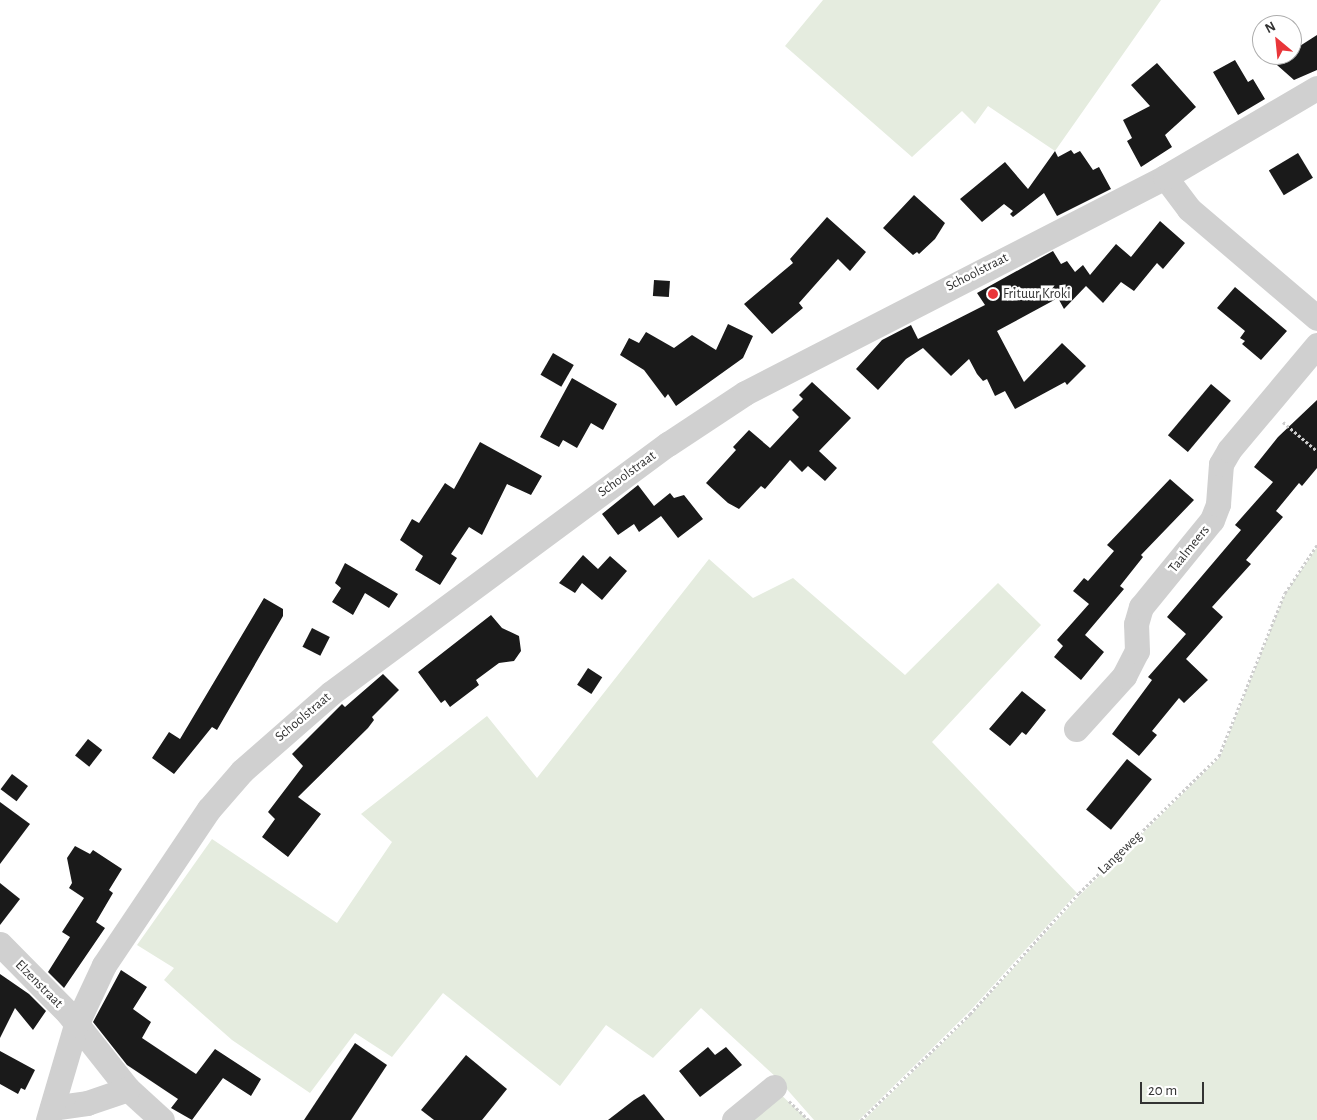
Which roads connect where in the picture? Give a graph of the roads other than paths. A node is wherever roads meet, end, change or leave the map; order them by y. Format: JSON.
{"nodes":[{"id":1,"x":1317,"y":88,"type":"edge"},
{"id":2,"x":1164,"y":176,"type":"junction"},
{"id":3,"x":1317,"y":318,"type":"edge"},
{"id":4,"x":1317,"y":345,"type":"edge"},
{"id":5,"x":1076,"y":729,"type":"dead end"},
{"id":6,"x":0,"y":944,"type":"edge"},
{"id":7,"x":76,"y":1025,"type":"junction"},
{"id":8,"x":774,"y":1087,"type":"dead end"},
{"id":9,"x":128,"y":1089,"type":"junction"},
{"id":10,"x":50,"y":1114,"type":"edge"},
{"id":11,"x":162,"y":1120,"type":"edge"},
{"id":12,"x":734,"y":1120,"type":"edge"}],
"edges":[{"from":1,"to":2,"type":"street","name":"Schoolstraat"},
{"from":2,"to":3,"type":"street"},
{"from":2,"to":7,"type":"street","name":"Schoolstraat"},
{"from":4,"to":5,"type":"street","name":"Taalmeers"},
{"from":6,"to":7,"type":"street","name":"Elzenstraat"},
{"from":7,"to":9,"type":"street","name":"Elzenstraat"},
{"from":7,"to":10,"type":"street","name":"Schoolstraat"},
{"from":8,"to":12,"type":"street"},
{"from":9,"to":10,"type":"street"},
{"from":9,"to":11,"type":"street","name":"Elzenstraat"}]}
